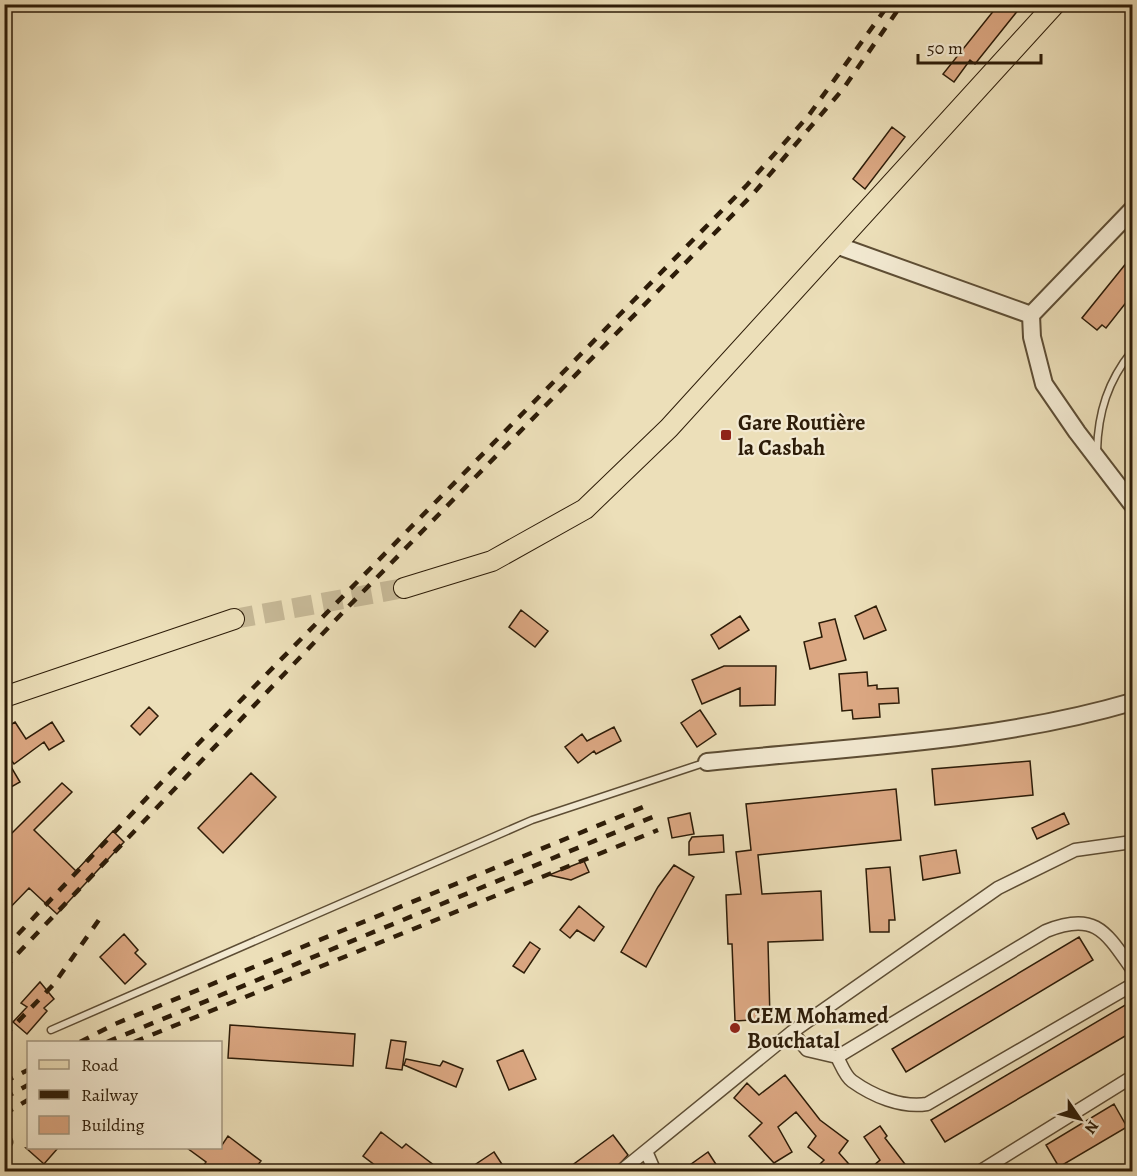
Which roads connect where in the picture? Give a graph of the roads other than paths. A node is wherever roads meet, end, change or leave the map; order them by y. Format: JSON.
{"nodes":[{"id":1,"x":1055,"y":4,"type":"edge"},
{"id":2,"x":1132,"y":210,"type":"edge"},
{"id":3,"x":836,"y":245,"type":"junction"},
{"id":4,"x":1031,"y":315,"type":"junction"},
{"id":5,"x":1132,"y":351,"type":"edge"},
{"id":6,"x":1097,"y":458,"type":"junction"},
{"id":7,"x":1132,"y":504,"type":"edge"},
{"id":8,"x":404,"y":588,"type":"tunnel mouth"},
{"id":9,"x":234,"y":619,"type":"tunnel mouth"},
{"id":10,"x":4,"y":697,"type":"edge"},
{"id":11,"x":1132,"y":702,"type":"edge"},
{"id":12,"x":707,"y":762,"type":"joint"},
{"id":13,"x":1132,"y":842,"type":"edge"},
{"id":14,"x":1132,"y":969,"type":"edge"},
{"id":15,"x":1132,"y":985,"type":"edge"},
{"id":16,"x":51,"y":1030,"type":"dead end"},
{"id":17,"x":792,"y":1032,"type":"junction"},
{"id":18,"x":837,"y":1057,"type":"junction"},
{"id":19,"x":1132,"y":1077,"type":"edge"},
{"id":20,"x":646,"y":1151,"type":"junction"},
{"id":21,"x":620,"y":1172,"type":"edge"},
{"id":22,"x":655,"y":1172,"type":"edge"},
{"id":23,"x":979,"y":1172,"type":"edge"}],
"edges":[{"from":1,"to":3,"type":"main road"},
{"from":2,"to":4,"type":"street"},
{"from":3,"to":4,"type":"street"},
{"from":3,"to":8,"type":"main road"},
{"from":4,"to":6,"type":"street"},
{"from":5,"to":6,"type":"lane"},
{"from":6,"to":7,"type":"street"},
{"from":9,"to":10,"type":"main road"},
{"from":11,"to":12,"type":"street"},
{"from":12,"to":16,"type":"lane"},
{"from":13,"to":17,"type":"street"},
{"from":14,"to":18,"type":"street"},
{"from":15,"to":18,"type":"street"},
{"from":17,"to":18,"type":"street"},
{"from":17,"to":20,"type":"street"},
{"from":19,"to":23,"type":"street"},
{"from":20,"to":21,"type":"street"},
{"from":20,"to":22,"type":"street"}]}
